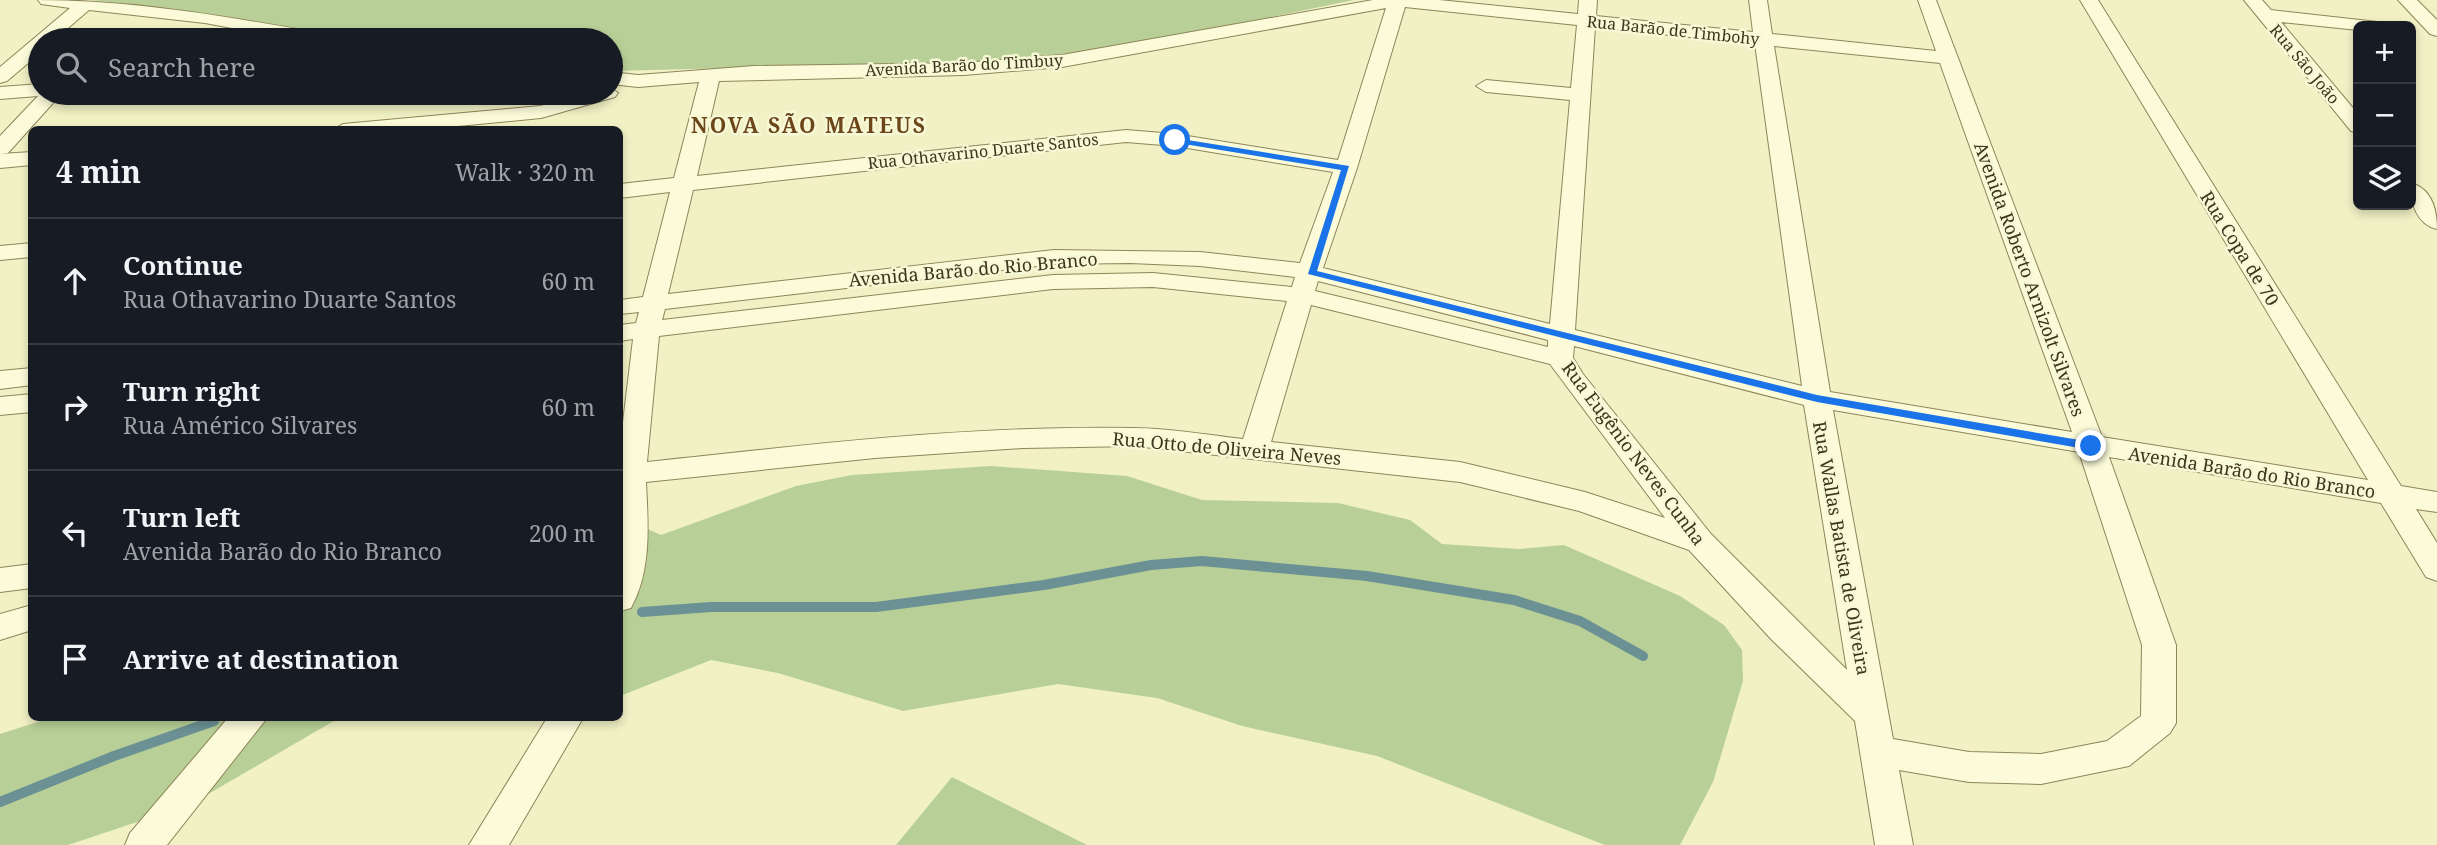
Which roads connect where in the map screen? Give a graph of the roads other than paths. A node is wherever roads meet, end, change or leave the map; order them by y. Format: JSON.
{"nodes":[{"id":1,"x":47,"y":0,"type":"edge"},
{"id":2,"x":1398,"y":0,"type":"edge"},
{"id":3,"x":1758,"y":0,"type":"edge"},
{"id":4,"x":1927,"y":0,"type":"edge"},
{"id":5,"x":2089,"y":0,"type":"edge"},
{"id":6,"x":2407,"y":0,"type":"edge"},
{"id":7,"x":86,"y":4,"type":"junction"},
{"id":8,"x":2259,"y":8,"type":"edge"},
{"id":9,"x":1587,"y":10,"type":"edge"},
{"id":10,"x":205,"y":18,"type":"junction"},
{"id":11,"x":2353,"y":23,"type":"edge"},
{"id":12,"x":57,"y":28,"type":"edge"},
{"id":13,"x":196,"y":28,"type":"edge"},
{"id":14,"x":260,"y":28,"type":"edge"},
{"id":15,"x":2416,"y":30,"type":"edge"},
{"id":16,"x":2437,"y":32,"type":"edge"},
{"id":17,"x":1765,"y":39,"type":"junction"},
{"id":18,"x":28,"y":53,"type":"edge"},
{"id":19,"x":1949,"y":58,"type":"junction"},
{"id":20,"x":711,"y":74,"type":"junction"},
{"id":21,"x":0,"y":77,"type":"edge"},
{"id":22,"x":623,"y":79,"type":"edge"},
{"id":23,"x":638,"y":81,"type":"junction"},
{"id":24,"x":1486,"y":86,"type":"dead end"},
{"id":25,"x":623,"y":87,"type":"edge"},
{"id":26,"x":28,"y":91,"type":"edge"},
{"id":27,"x":0,"y":93,"type":"edge"},
{"id":28,"x":1580,"y":95,"type":"junction"},
{"id":29,"x":41,"y":105,"type":"edge"},
{"id":30,"x":562,"y":105,"type":"edge"},
{"id":31,"x":2353,"y":121,"type":"edge"},
{"id":32,"x":385,"y":126,"type":"edge"},
{"id":33,"x":0,"y":148,"type":"edge"},
{"id":34,"x":28,"y":158,"type":"edge"},
{"id":35,"x":0,"y":161,"type":"edge"},
{"id":36,"x":1346,"y":168,"type":"junction"},
{"id":37,"x":684,"y":184,"type":"junction"},
{"id":38,"x":623,"y":191,"type":"edge"},
{"id":39,"x":2416,"y":196,"type":"edge"},
{"id":40,"x":2437,"y":222,"type":"edge"},
{"id":41,"x":28,"y":250,"type":"edge"},
{"id":42,"x":0,"y":253,"type":"edge"},
{"id":43,"x":1054,"y":270,"type":"junction"},
{"id":44,"x":1306,"y":284,"type":"junction"},
{"id":45,"x":654,"y":303,"type":"junction"},
{"id":46,"x":623,"y":307,"type":"edge"},
{"id":47,"x":647,"y":330,"type":"junction"},
{"id":48,"x":623,"y":334,"type":"edge"},
{"id":49,"x":1560,"y":346,"type":"junction"},
{"id":50,"x":28,"y":376,"type":"edge"},
{"id":51,"x":0,"y":380,"type":"edge"},
{"id":52,"x":1817,"y":399,"type":"junction"},
{"id":53,"x":28,"y":403,"type":"edge"},
{"id":54,"x":0,"y":406,"type":"edge"},
{"id":55,"x":2091,"y":446,"type":"junction"},
{"id":56,"x":1255,"y":447,"type":"junction"},
{"id":57,"x":625,"y":473,"type":"edge"},
{"id":58,"x":2393,"y":496,"type":"junction"},
{"id":59,"x":2437,"y":502,"type":"edge"},
{"id":60,"x":1700,"y":542,"type":"junction"},
{"id":61,"x":2437,"y":569,"type":"edge"},
{"id":62,"x":28,"y":576,"type":"edge"},
{"id":63,"x":0,"y":580,"type":"edge"},
{"id":64,"x":623,"y":587,"type":"edge"},
{"id":65,"x":28,"y":618,"type":"edge"},
{"id":66,"x":0,"y":627,"type":"edge"},
{"id":67,"x":1870,"y":713,"type":"junction"},
{"id":68,"x":247,"y":721,"type":"edge"},
{"id":69,"x":563,"y":721,"type":"edge"},
{"id":70,"x":1878,"y":751,"type":"junction"},
{"id":71,"x":144,"y":845,"type":"edge"},
{"id":72,"x":488,"y":845,"type":"edge"},
{"id":73,"x":1894,"y":845,"type":"edge"}],
"edges":[{"from":1,"to":7,"type":"street"},
{"from":2,"to":9,"type":"street","name":"Rua Barão de Timbohy"},
{"from":2,"to":20,"type":"street","name":"Avenida Barão do Timbuy"},
{"from":2,"to":36,"type":"street"},
{"from":3,"to":17,"type":"street","name":"Rua Wallas Batista de Oliveira"},
{"from":4,"to":19,"type":"street","name":"Avenida Roberto Arnizolt Silvares"},
{"from":5,"to":58,"type":"street","name":"Rua Copa de 70"},
{"from":6,"to":16,"type":"street"},
{"from":7,"to":10,"type":"street"},
{"from":7,"to":12,"type":"street"},
{"from":8,"to":11,"type":"street"},
{"from":8,"to":31,"type":"street","name":"Rua São João"},
{"from":9,"to":17,"type":"street","name":"Rua Barão de Timbohy"},
{"from":9,"to":28,"type":"street"},
{"from":10,"to":13,"type":"street"},
{"from":10,"to":14,"type":"street"},
{"from":15,"to":16,"type":"street"},
{"from":17,"to":19,"type":"street","name":"Rua Barão de Timbohy"},
{"from":17,"to":52,"type":"street","name":"Rua Wallas Batista de Oliveira"},
{"from":18,"to":21,"type":"street"},
{"from":19,"to":55,"type":"street","name":"Avenida Roberto Arnizolt Silvares"},
{"from":20,"to":23,"type":"street","name":"Avenida Barão do Timbuy"},
{"from":20,"to":37,"type":"street"},
{"from":22,"to":23,"type":"street","name":"Avenida Barão do Timbuy"},
{"from":23,"to":25,"type":"street"},
{"from":24,"to":28,"type":"street"},
{"from":26,"to":27,"type":"street"},
{"from":28,"to":49,"type":"street"},
{"from":29,"to":33,"type":"street"},
{"from":30,"to":32,"type":"street"},
{"from":34,"to":35,"type":"street"},
{"from":36,"to":37,"type":"street","name":"Rua Othavarino Duarte Santos"},
{"from":36,"to":44,"type":"street"},
{"from":37,"to":38,"type":"street","name":"Rua Othavarino Duarte Santos"},
{"from":37,"to":45,"type":"street"},
{"from":39,"to":40,"type":"street"},
{"from":41,"to":42,"type":"street"},
{"from":43,"to":44,"type":"street","name":"Avenida Barão do Rio Branco"},
{"from":43,"to":45,"type":"street","name":"Avenida Barão do Rio Branco"},
{"from":43,"to":47,"type":"street","name":"Avenida Barão do Rio Branco"},
{"from":44,"to":49,"type":"street","name":"Avenida Barão do Rio Branco"},
{"from":44,"to":56,"type":"street"},
{"from":45,"to":46,"type":"street","name":"Avenida Barão do Rio Branco"},
{"from":45,"to":47,"type":"street"},
{"from":47,"to":48,"type":"street","name":"Avenida Barão do Rio Branco"},
{"from":47,"to":57,"type":"street"},
{"from":49,"to":52,"type":"street","name":"Avenida Barão do Rio Branco"},
{"from":49,"to":60,"type":"street","name":"Rua Eugênio Neves Cunha"},
{"from":50,"to":51,"type":"street"},
{"from":52,"to":55,"type":"street","name":"Avenida Barão do Rio Branco"},
{"from":52,"to":67,"type":"street","name":"Rua Wallas Batista de Oliveira"},
{"from":53,"to":54,"type":"street"},
{"from":55,"to":58,"type":"street","name":"Avenida Barão do Rio Branco"},
{"from":55,"to":70,"type":"street","name":"Avenida Roberto Arnizolt Silvares"},
{"from":56,"to":57,"type":"street","name":"Rua Otto de Oliveira Neves"},
{"from":56,"to":60,"type":"street","name":"Rua Otto de Oliveira Neves"},
{"from":57,"to":64,"type":"street"},
{"from":58,"to":59,"type":"street","name":"Avenida Barão do Rio Branco"},
{"from":58,"to":61,"type":"street","name":"Rua Copa de 70"},
{"from":60,"to":67,"type":"street","name":"Rua Eugênio Neves Cunha"},
{"from":62,"to":63,"type":"street"},
{"from":65,"to":66,"type":"street"},
{"from":67,"to":70,"type":"street","name":"Rua Wallas Batista de Oliveira"},
{"from":68,"to":71,"type":"street"},
{"from":69,"to":72,"type":"street"},
{"from":70,"to":73,"type":"street","name":"Rua Wallas Batista de Oliveira"}]}
